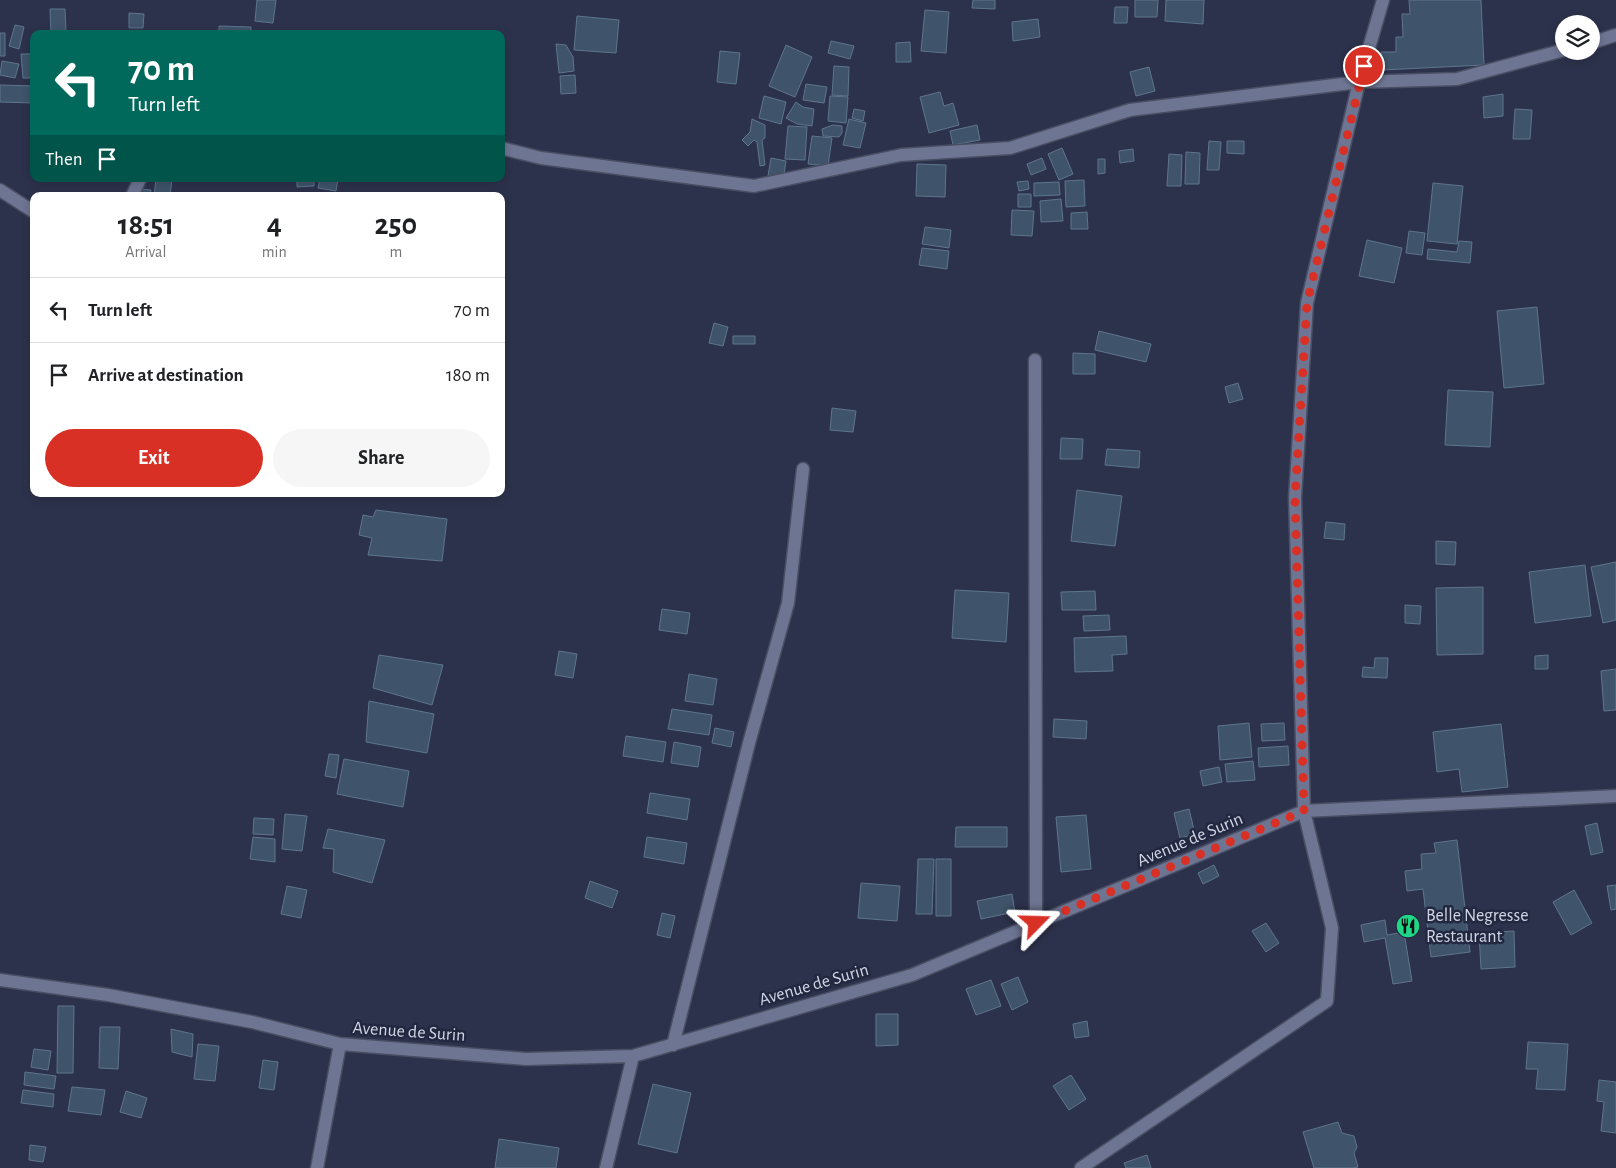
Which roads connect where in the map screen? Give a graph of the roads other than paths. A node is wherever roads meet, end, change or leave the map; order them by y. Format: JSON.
{"nodes":[{"id":1,"x":1383,"y":0,"type":"edge"},
{"id":2,"x":1616,"y":35,"type":"edge"},
{"id":3,"x":1600,"y":40,"type":"edge"},
{"id":4,"x":1555,"y":52,"type":"edge"},
{"id":5,"x":1359,"y":82,"type":"junction"},
{"id":6,"x":505,"y":149,"type":"edge"},
{"id":7,"x":0,"y":190,"type":"edge"},
{"id":8,"x":30,"y":209,"type":"edge"},
{"id":9,"x":1035,"y":360,"type":"dead end"},
{"id":10,"x":804,"y":469,"type":"dead end"},
{"id":11,"x":1616,"y":796,"type":"edge"},
{"id":12,"x":1304,"y":811,"type":"junction"},
{"id":13,"x":1036,"y":923,"type":"junction"},
{"id":14,"x":0,"y":980,"type":"edge"},
{"id":15,"x":340,"y":1044,"type":"junction"},
{"id":16,"x":672,"y":1045,"type":"junction"},
{"id":17,"x":633,"y":1056,"type":"junction"},
{"id":18,"x":317,"y":1168,"type":"edge"},
{"id":19,"x":606,"y":1168,"type":"edge"},
{"id":20,"x":1081,"y":1168,"type":"edge"}],
"edges":[{"from":1,"to":5,"type":"street"},
{"from":2,"to":3,"type":"street"},
{"from":4,"to":5,"type":"street"},
{"from":5,"to":6,"type":"street"},
{"from":5,"to":12,"type":"street"},
{"from":7,"to":8,"type":"street"},
{"from":9,"to":13,"type":"street"},
{"from":10,"to":16,"type":"street"},
{"from":11,"to":12,"type":"street","name":"Avenue de Surin"},
{"from":12,"to":13,"type":"street","name":"Avenue de Surin"},
{"from":12,"to":20,"type":"street"},
{"from":13,"to":16,"type":"street","name":"Avenue de Surin"},
{"from":14,"to":15,"type":"street","name":"Avenue de Surin"},
{"from":15,"to":17,"type":"street","name":"Avenue de Surin"},
{"from":15,"to":18,"type":"street"},
{"from":16,"to":17,"type":"street","name":"Avenue de Surin"},
{"from":17,"to":19,"type":"street"}]}
